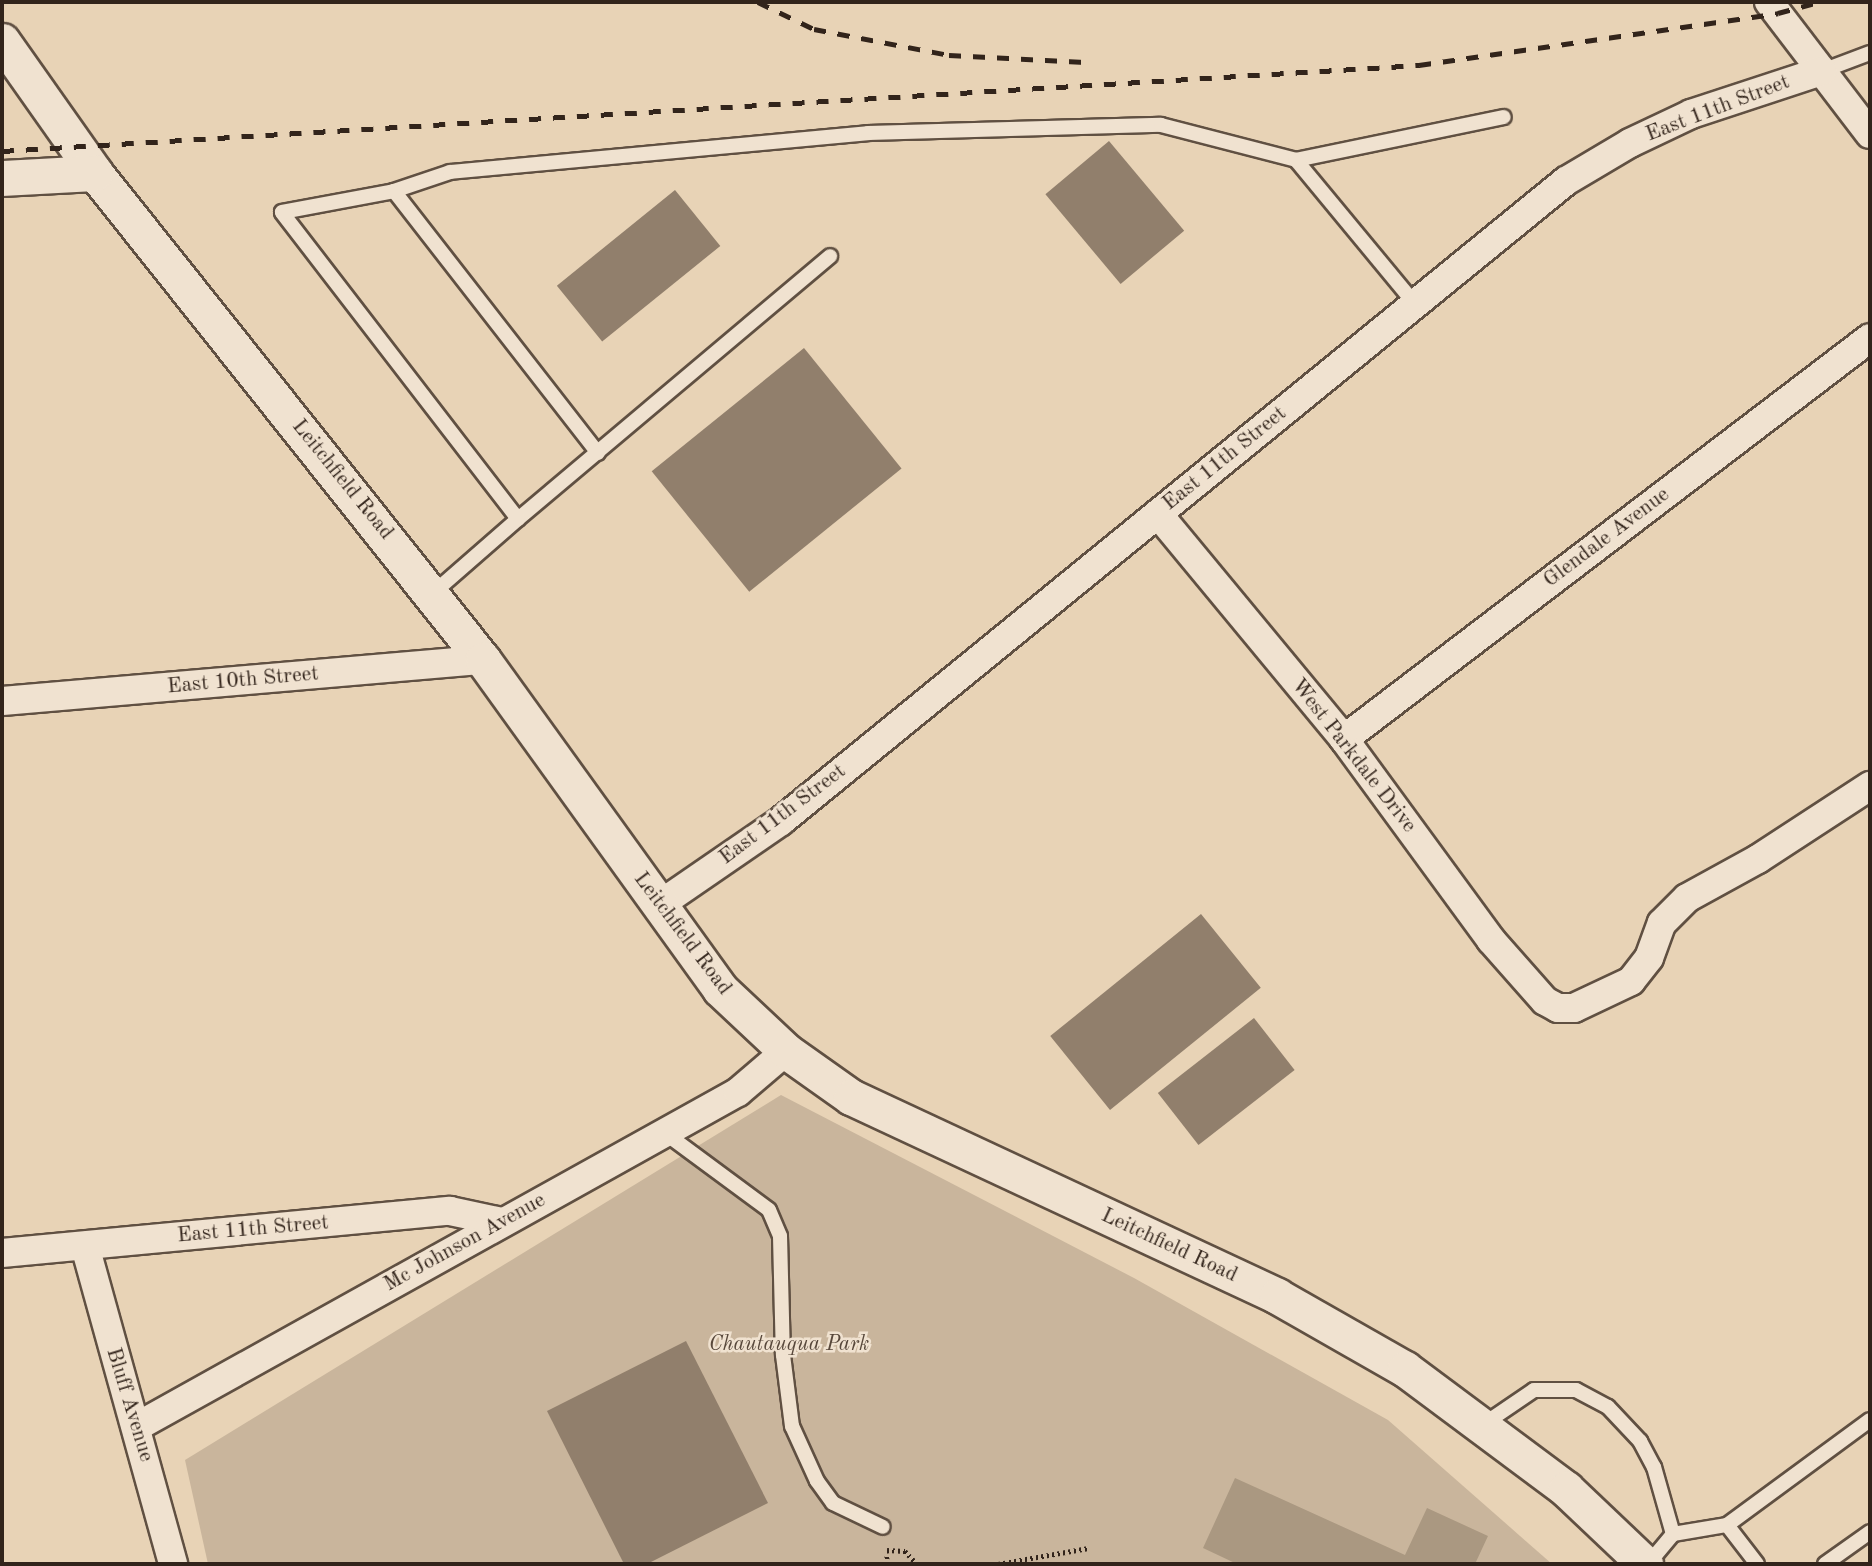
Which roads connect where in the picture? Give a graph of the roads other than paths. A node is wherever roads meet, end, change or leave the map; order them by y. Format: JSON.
{"nodes":[{"id":1,"x":1769,"y":2,"type":"edge"},
{"id":2,"x":2,"y":41,"type":"edge"},
{"id":3,"x":1870,"y":53,"type":"edge"},
{"id":4,"x":1822,"y":71,"type":"junction"},
{"id":5,"x":1504,"y":117,"type":"dead end"},
{"id":6,"x":1870,"y":134,"type":"edge"},
{"id":7,"x":1296,"y":160,"type":"junction"},
{"id":8,"x":95,"y":173,"type":"junction"},
{"id":9,"x":2,"y":178,"type":"edge"},
{"id":10,"x":394,"y":191,"type":"junction"},
{"id":11,"x":830,"y":256,"type":"dead end"},
{"id":12,"x":1415,"y":304,"type":"junction"},
{"id":13,"x":1870,"y":338,"type":"edge"},
{"id":14,"x":598,"y":453,"type":"junction"},
{"id":15,"x":1158,"y":513,"type":"junction"},
{"id":16,"x":519,"y":519,"type":"junction"},
{"id":17,"x":432,"y":594,"type":"junction"},
{"id":18,"x":483,"y":660,"type":"junction"},
{"id":19,"x":2,"y":701,"type":"edge"},
{"id":20,"x":1343,"y":738,"type":"junction"},
{"id":21,"x":1870,"y":786,"type":"edge"},
{"id":22,"x":659,"y":905,"type":"junction"},
{"id":23,"x":786,"y":1051,"type":"junction"},
{"id":24,"x":665,"y":1133,"type":"junction"},
{"id":25,"x":502,"y":1222,"type":"junction"},
{"id":26,"x":85,"y":1246,"type":"junction"},
{"id":27,"x":2,"y":1253,"type":"edge"},
{"id":28,"x":1870,"y":1420,"type":"edge"},
{"id":29,"x":1483,"y":1424,"type":"junction"},
{"id":30,"x":138,"y":1426,"type":"junction"},
{"id":31,"x":1727,"y":1525,"type":"junction"},
{"id":32,"x":883,"y":1527,"type":"dead end"},
{"id":33,"x":1870,"y":1532,"type":"edge"},
{"id":34,"x":1673,"y":1534,"type":"junction"},
{"id":35,"x":173,"y":1564,"type":"edge"},
{"id":36,"x":1647,"y":1564,"type":"edge"},
{"id":37,"x":1757,"y":1564,"type":"edge"},
{"id":38,"x":1825,"y":1564,"type":"edge"}],
"edges":[{"from":1,"to":4,"type":"street"},
{"from":2,"to":8,"type":"street","name":"Leitchfield Road"},
{"from":3,"to":4,"type":"lane"},
{"from":4,"to":6,"type":"street"},
{"from":4,"to":12,"type":"street","name":"East 11th Street"},
{"from":5,"to":7,"type":"lane"},
{"from":7,"to":10,"type":"lane"},
{"from":7,"to":12,"type":"lane"},
{"from":8,"to":9,"type":"street"},
{"from":8,"to":17,"type":"street","name":"Leitchfield Road"},
{"from":10,"to":14,"type":"lane"},
{"from":10,"to":16,"type":"lane"},
{"from":11,"to":14,"type":"lane"},
{"from":12,"to":15,"type":"street","name":"East 11th Street"},
{"from":13,"to":20,"type":"street","name":"Glendale Avenue"},
{"from":14,"to":16,"type":"lane"},
{"from":15,"to":20,"type":"street","name":"West Parkdale Drive"},
{"from":15,"to":22,"type":"street","name":"East 11th Street"},
{"from":16,"to":17,"type":"lane"},
{"from":17,"to":18,"type":"street","name":"Leitchfield Road"},
{"from":18,"to":19,"type":"street","name":"East 10th Street"},
{"from":18,"to":22,"type":"street","name":"Leitchfield Road"},
{"from":20,"to":21,"type":"street","name":"West Parkdale Drive"},
{"from":22,"to":23,"type":"street","name":"Leitchfield Road"},
{"from":23,"to":24,"type":"street","name":"Mc Johnson Avenue"},
{"from":23,"to":29,"type":"street","name":"Leitchfield Road"},
{"from":24,"to":25,"type":"street","name":"Mc Johnson Avenue"},
{"from":24,"to":32,"type":"lane"},
{"from":25,"to":26,"type":"street","name":"East 11th Street"},
{"from":25,"to":30,"type":"street","name":"Mc Johnson Avenue"},
{"from":26,"to":27,"type":"street","name":"East 11th Street"},
{"from":26,"to":30,"type":"street","name":"Bluff Avenue"},
{"from":28,"to":31,"type":"lane"},
{"from":29,"to":34,"type":"lane"},
{"from":29,"to":36,"type":"street","name":"Leitchfield Road"},
{"from":30,"to":35,"type":"street","name":"Bluff Avenue"},
{"from":31,"to":34,"type":"lane"},
{"from":31,"to":37,"type":"lane"},
{"from":33,"to":38,"type":"lane"},
{"from":34,"to":36,"type":"lane"}]}
